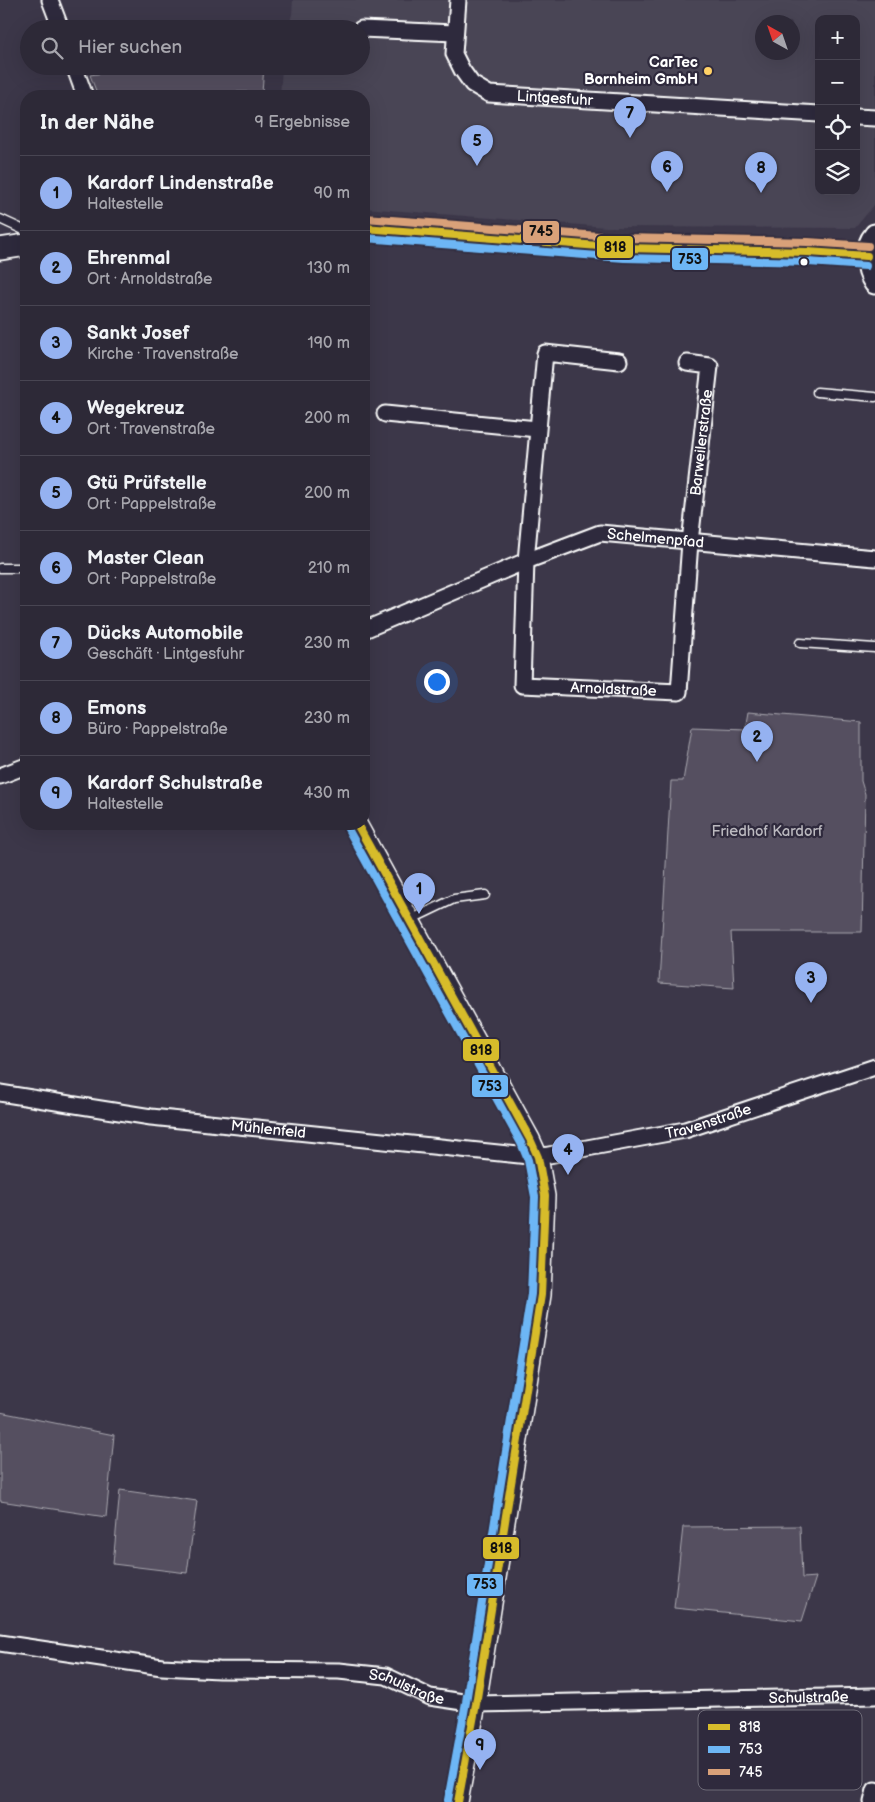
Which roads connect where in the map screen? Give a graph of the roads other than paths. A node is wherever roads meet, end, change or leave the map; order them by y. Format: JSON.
{"nodes":[{"id":1,"x":50,"y":0,"type":"edge"},
{"id":2,"x":458,"y":0,"type":"edge"},
{"id":3,"x":58,"y":20,"type":"edge"},
{"id":4,"x":370,"y":29,"type":"edge"},
{"id":5,"x":455,"y":33,"type":"junction"},
{"id":6,"x":77,"y":75,"type":"edge"},
{"id":7,"x":83,"y":90,"type":"edge"},
{"id":8,"x":815,"y":114,"type":"edge"},
{"id":9,"x":860,"y":116,"type":"edge"},
{"id":10,"x":875,"y":118,"type":"edge"},
{"id":11,"x":0,"y":219,"type":"edge"},
{"id":12,"x":20,"y":228,"type":"edge"},
{"id":13,"x":370,"y":228,"type":"edge"},
{"id":14,"x":875,"y":235,"type":"edge"},
{"id":15,"x":20,"y":245,"type":"edge"},
{"id":16,"x":0,"y":248,"type":"edge"},
{"id":17,"x":867,"y":256,"type":"junction"},
{"id":18,"x":875,"y":283,"type":"edge"},
{"id":19,"x":619,"y":360,"type":"dead end"},
{"id":20,"x":687,"y":363,"type":"dead end"},
{"id":21,"x":818,"y":392,"type":"dead end"},
{"id":22,"x":875,"y":397,"type":"edge"},
{"id":23,"x":386,"y":414,"type":"dead end"},
{"id":24,"x":537,"y":429,"type":"junction"},
{"id":25,"x":690,"y":542,"type":"junction"},
{"id":26,"x":875,"y":558,"type":"edge"},
{"id":27,"x":526,"y":561,"type":"junction"},
{"id":28,"x":0,"y":568,"type":"edge"},
{"id":29,"x":20,"y":568,"type":"edge"},
{"id":30,"x":370,"y":627,"type":"edge"},
{"id":31,"x":800,"y":643,"type":"dead end"},
{"id":32,"x":875,"y":648,"type":"edge"},
{"id":33,"x":20,"y":768,"type":"edge"},
{"id":34,"x":0,"y":776,"type":"edge"},
{"id":35,"x":359,"y":830,"type":"edge"},
{"id":36,"x":485,"y":895,"type":"dead end"},
{"id":37,"x":410,"y":920,"type":"junction"},
{"id":38,"x":875,"y":1067,"type":"edge"},
{"id":39,"x":0,"y":1093,"type":"edge"},
{"id":40,"x":538,"y":1157,"type":"junction"},
{"id":41,"x":0,"y":1643,"type":"edge"},
{"id":42,"x":875,"y":1696,"type":"edge"},
{"id":43,"x":476,"y":1704,"type":"junction"},
{"id":44,"x":875,"y":1790,"type":"edge"},
{"id":45,"x":458,"y":1802,"type":"edge"},
{"id":46,"x":872,"y":1802,"type":"edge"}],
"edges":[{"from":1,"to":3,"type":"street"},
{"from":2,"to":5,"type":"street","name":"Lintgesfuhr"},
{"from":4,"to":5,"type":"street"},
{"from":5,"to":8,"type":"street","name":"Lintgesfuhr"},
{"from":6,"to":7,"type":"street"},
{"from":9,"to":10,"type":"street"},
{"from":11,"to":12,"type":"lane"},
{"from":13,"to":17,"type":"main road"},
{"from":14,"to":17,"type":"main road"},
{"from":15,"to":16,"type":"main road"},
{"from":17,"to":18,"type":"main road"},
{"from":19,"to":24,"type":"street"},
{"from":20,"to":25,"type":"street","name":"Barweilerstraße"},
{"from":21,"to":22,"type":"lane"},
{"from":23,"to":24,"type":"street"},
{"from":24,"to":27,"type":"street"},
{"from":25,"to":26,"type":"street","name":"Schelmenpfad"},
{"from":25,"to":27,"type":"street","name":"Schelmenpfad"},
{"from":25,"to":27,"type":"street","name":"Arnoldstraße"},
{"from":27,"to":30,"type":"street","name":"Schelmenpfad"},
{"from":28,"to":29,"type":"lane"},
{"from":31,"to":32,"type":"lane"},
{"from":33,"to":34,"type":"street"},
{"from":35,"to":37,"type":"street"},
{"from":36,"to":37,"type":"lane"},
{"from":37,"to":40,"type":"street"},
{"from":38,"to":40,"type":"street","name":"Travenstraße"},
{"from":39,"to":40,"type":"street","name":"Mühlenfeld"},
{"from":40,"to":43,"type":"street"},
{"from":41,"to":43,"type":"street","name":"Schulstraße"},
{"from":42,"to":43,"type":"street","name":"Schulstraße"},
{"from":43,"to":45,"type":"street"},
{"from":44,"to":46,"type":"street"}]}
